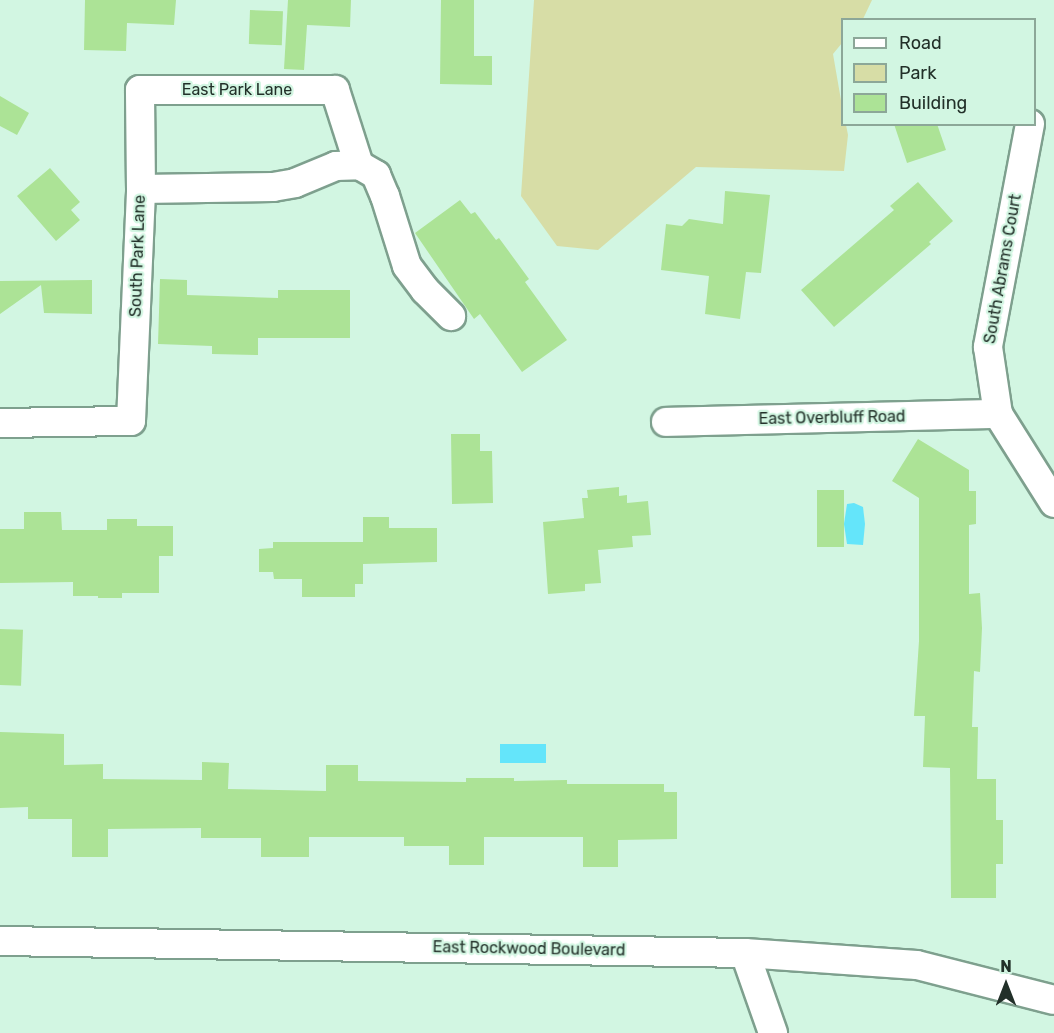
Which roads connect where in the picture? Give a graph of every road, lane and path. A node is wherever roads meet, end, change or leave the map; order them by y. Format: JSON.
{"nodes":[{"id":1,"x":140,"y":90,"type":"joint"},
{"id":2,"x":1030,"y":126,"type":"edge"},
{"id":3,"x":359,"y":165,"type":"junction"},
{"id":4,"x":141,"y":189,"type":"junction"},
{"id":5,"x":451,"y":316,"type":"dead end"},
{"id":6,"x":998,"y":414,"type":"junction"},
{"id":7,"x":666,"y":422,"type":"dead end"},
{"id":8,"x":0,"y":423,"type":"edge"},
{"id":9,"x":1054,"y":503,"type":"edge"},
{"id":10,"x":0,"y":941,"type":"edge"},
{"id":11,"x":745,"y":953,"type":"junction"},
{"id":12,"x":1054,"y":1000,"type":"edge"},
{"id":13,"x":773,"y":1033,"type":"edge"}],
"edges":[{"from":1,"to":3,"type":"street","name":"East Park Lane"},
{"from":1,"to":4,"type":"street","name":"South Park Lane"},
{"from":2,"to":6,"type":"street","name":"South Abrams Court"},
{"from":3,"to":4,"type":"street"},
{"from":3,"to":5,"type":"street"},
{"from":4,"to":8,"type":"street","name":"South Park Lane"},
{"from":6,"to":7,"type":"street","name":"East Overbluff Road"},
{"from":6,"to":9,"type":"street"},
{"from":10,"to":11,"type":"street","name":"East Rockwood Boulevard"},
{"from":11,"to":12,"type":"street","name":"East Rockwood Boulevard"},
{"from":11,"to":13,"type":"street"}]}
